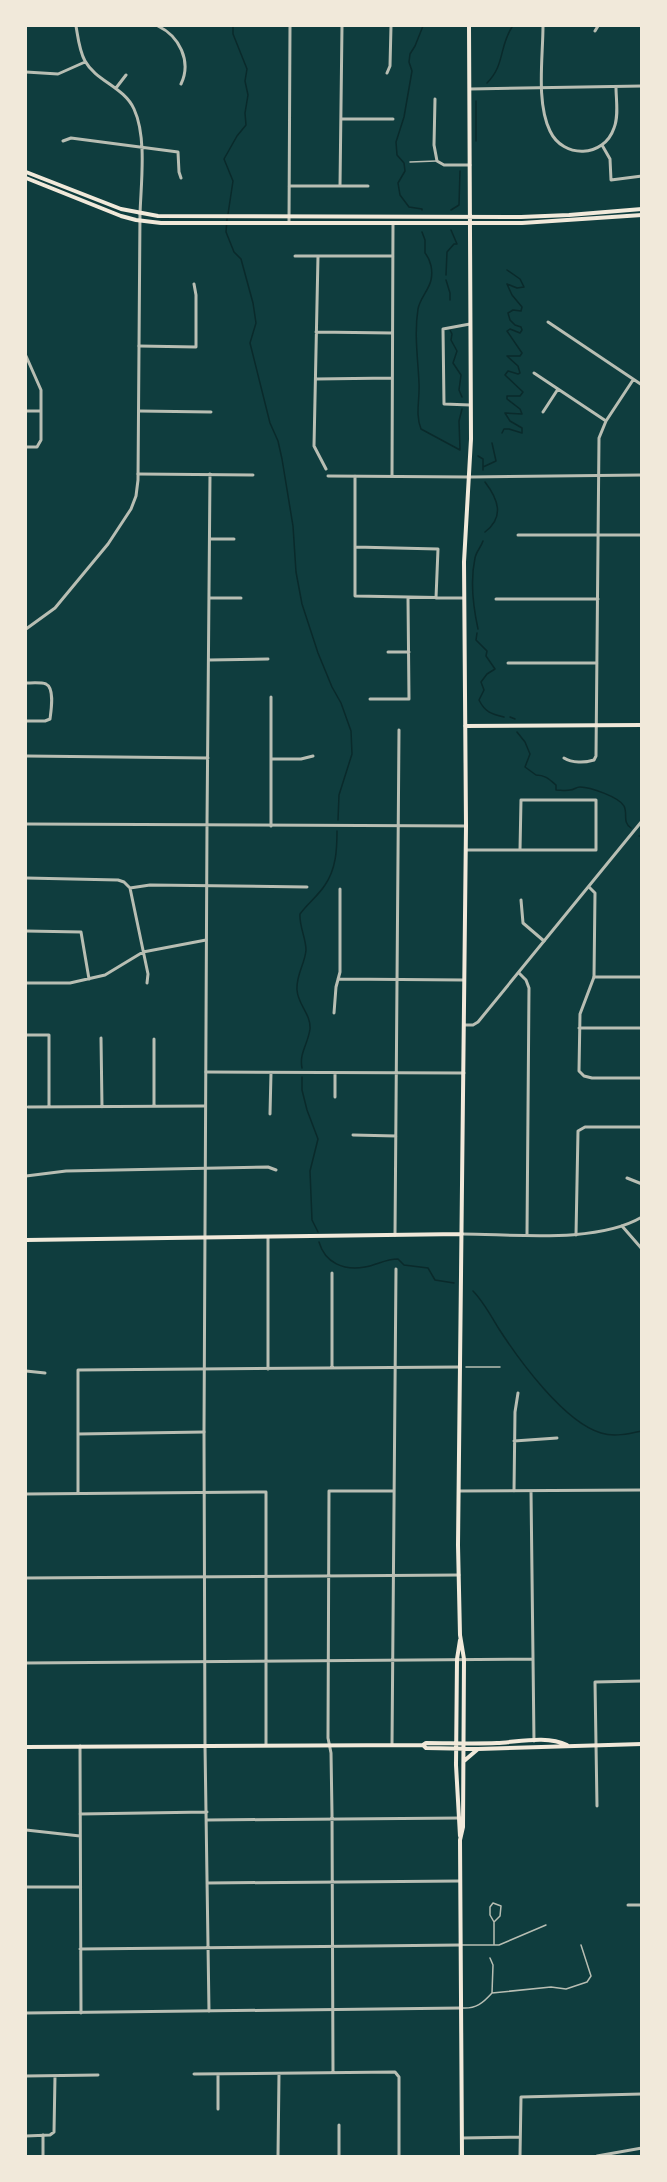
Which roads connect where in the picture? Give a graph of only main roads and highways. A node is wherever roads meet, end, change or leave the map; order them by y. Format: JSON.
{"nodes":[{"id":1,"x":469,"y":26,"type":"edge"},
{"id":2,"x":26,"y":172,"type":"edge"},
{"id":3,"x":26,"y":178,"type":"edge"},
{"id":4,"x":642,"y":209,"type":"edge"},
{"id":5,"x":642,"y":215,"type":"edge"},
{"id":6,"x":470,"y":216,"type":"junction"},
{"id":7,"x":197,"y":219,"type":"junction"},
{"id":8,"x":247,"y":219,"type":"junction"},
{"id":9,"x":470,"y":223,"type":"junction"},
{"id":10,"x":642,"y":725,"type":"edge"},
{"id":11,"x":465,"y":726,"type":"junction"},
{"id":12,"x":462,"y":1234,"type":"junction"},
{"id":13,"x":26,"y":1240,"type":"edge"},
{"id":14,"x":460,"y":1635,"type":"junction"},
{"id":15,"x":642,"y":1744,"type":"edge"},
{"id":16,"x":568,"y":1745,"type":"junction"},
{"id":17,"x":26,"y":1746,"type":"edge"},
{"id":18,"x":456,"y":1746,"type":"junction"},
{"id":19,"x":463,"y":1746,"type":"junction"},
{"id":20,"x":478,"y":1749,"type":"junction"},
{"id":21,"x":463,"y":1762,"type":"junction"},
{"id":22,"x":460,"y":1818,"type":"junction"},
{"id":23,"x":462,"y":2157,"type":"edge"}],
"edges":[{"from":1,"to":6,"type":"main road"},
{"from":2,"to":7,"type":"main road"},
{"from":3,"to":7,"type":"main road"},
{"from":4,"to":6,"type":"main road"},
{"from":5,"to":9,"type":"main road"},
{"from":6,"to":8,"type":"main road"},
{"from":6,"to":9,"type":"main road"},
{"from":7,"to":8,"type":"main road"},
{"from":8,"to":9,"type":"main road"},
{"from":9,"to":11,"type":"main road"},
{"from":10,"to":11,"type":"main road"},
{"from":11,"to":12,"type":"main road"},
{"from":12,"to":13,"type":"main road"},
{"from":12,"to":14,"type":"main road"},
{"from":14,"to":18,"type":"main road"},
{"from":14,"to":19,"type":"main road"},
{"from":15,"to":16,"type":"main road"},
{"from":16,"to":19,"type":"main road"},
{"from":16,"to":20,"type":"main road"},
{"from":17,"to":18,"type":"main road"},
{"from":18,"to":19,"type":"main road"},
{"from":18,"to":22,"type":"main road"},
{"from":19,"to":20,"type":"main road"},
{"from":19,"to":21,"type":"main road"},
{"from":20,"to":21,"type":"main road"},
{"from":21,"to":22,"type":"main road"},
{"from":22,"to":23,"type":"main road"}]}
